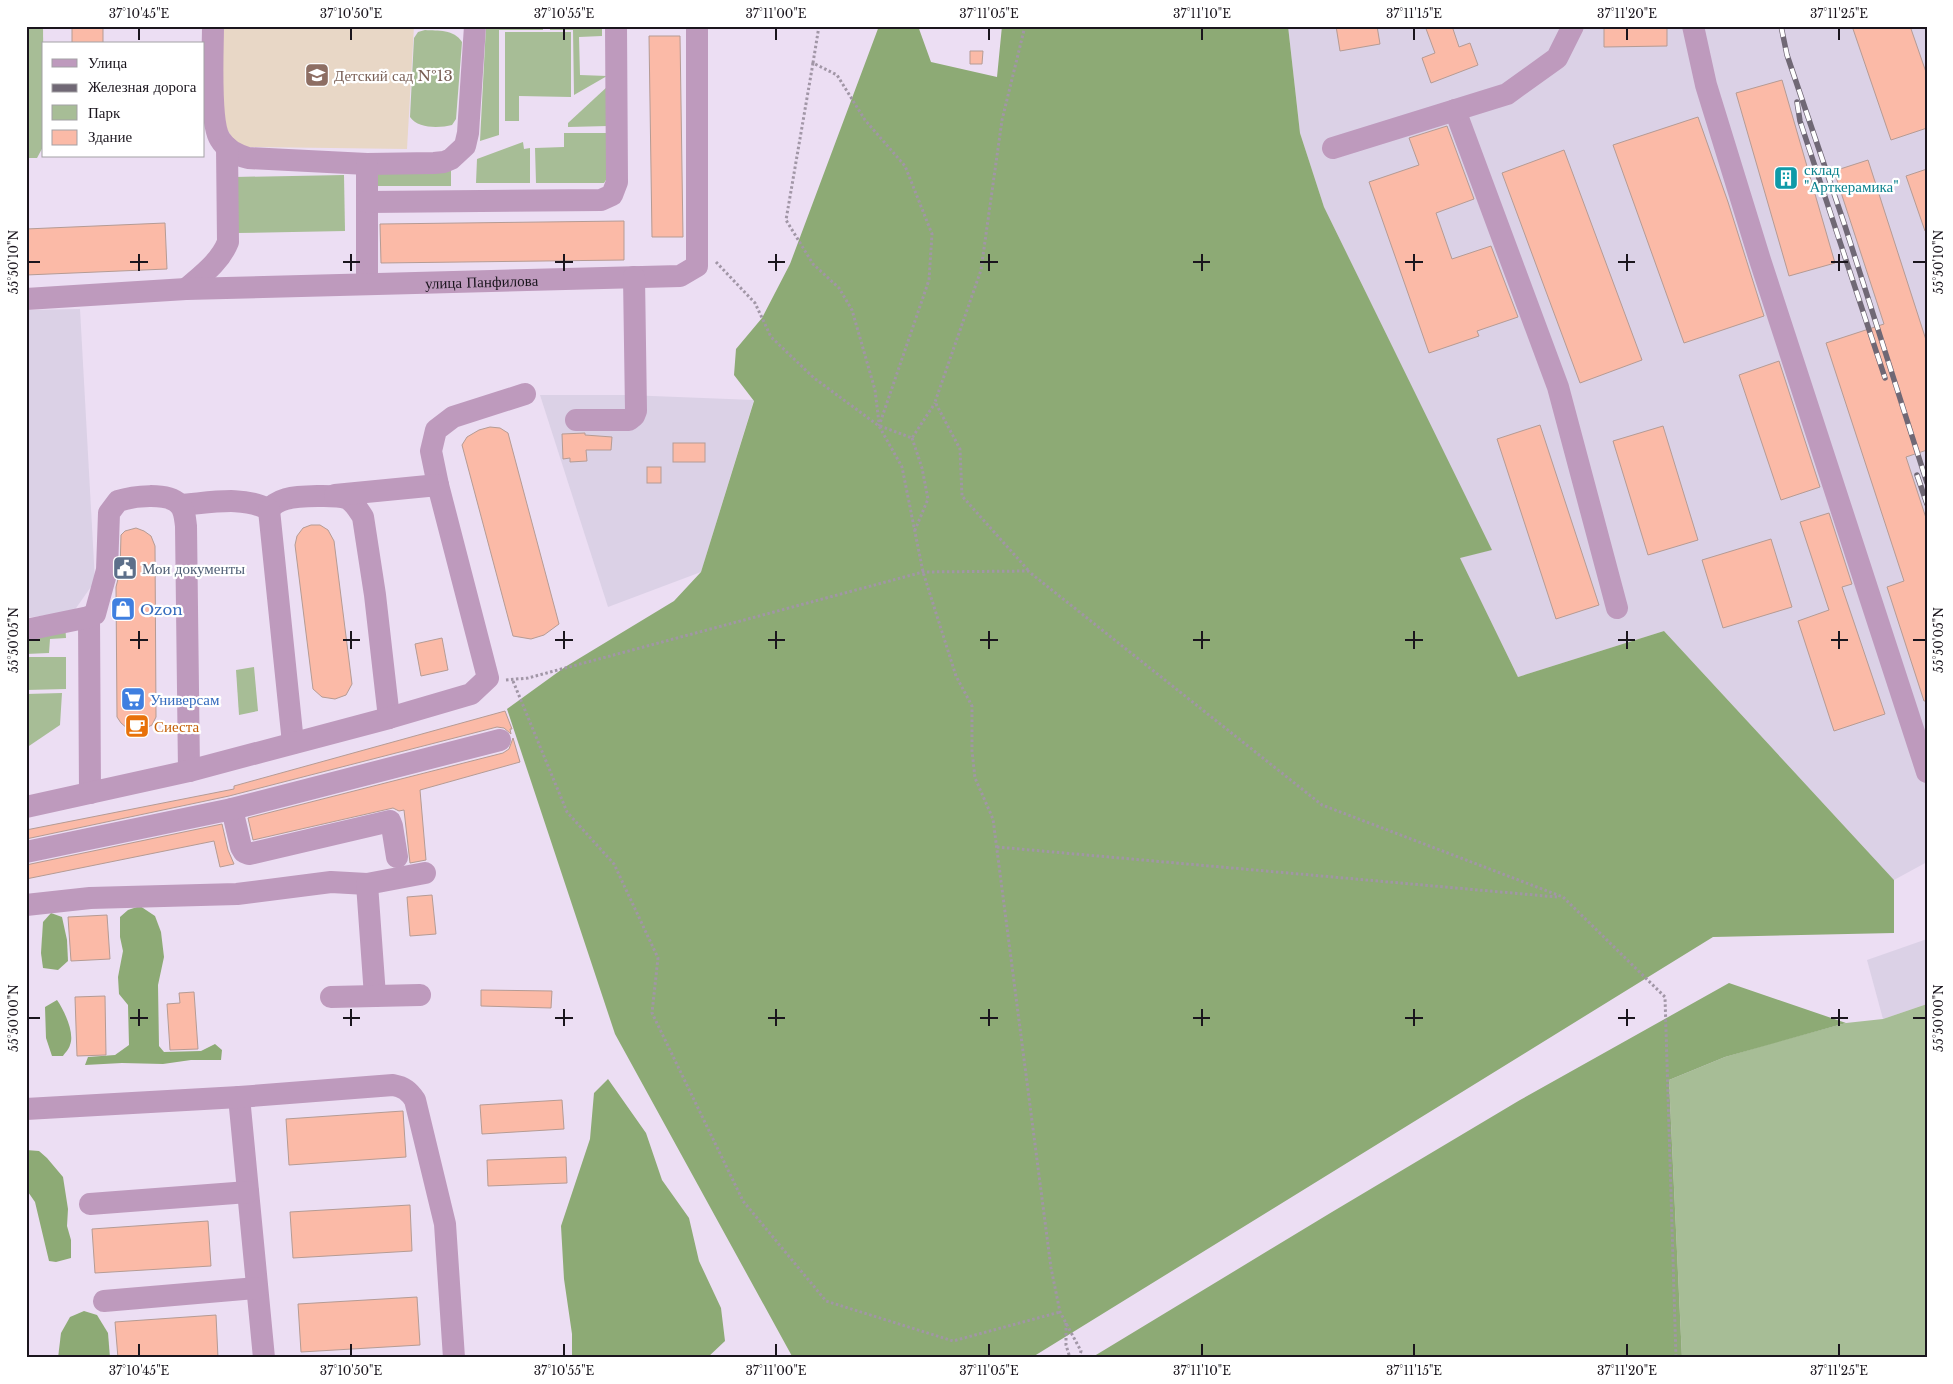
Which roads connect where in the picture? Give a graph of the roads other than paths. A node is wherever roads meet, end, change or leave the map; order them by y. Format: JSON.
{"nodes":[{"id":1,"x":213,"y":26,"type":"edge"},
{"id":2,"x":476,"y":26,"type":"edge"},
{"id":3,"x":616,"y":26,"type":"edge"},
{"id":4,"x":697,"y":26,"type":"edge"},
{"id":5,"x":1573,"y":26,"type":"edge"},
{"id":6,"x":1693,"y":26,"type":"edge"},
{"id":7,"x":1455,"y":110,"type":"junction"},
{"id":8,"x":226,"y":147,"type":"junction"},
{"id":9,"x":1333,"y":148,"type":"dead end"},
{"id":10,"x":367,"y":164,"type":"junction"},
{"id":11,"x":367,"y":202,"type":"junction"},
{"id":12,"x":634,"y":277,"type":"junction"},
{"id":13,"x":368,"y":284,"type":"junction"},
{"id":14,"x":186,"y":289,"type":"junction"},
{"id":15,"x":26,"y":298,"type":"edge"},
{"id":16,"x":525,"y":394,"type":"dead end"},
{"id":17,"x":576,"y":420,"type":"dead end"},
{"id":18,"x":438,"y":484,"type":"junction"},
{"id":19,"x":335,"y":495,"type":"junction"},
{"id":20,"x":180,"y":505,"type":"junction"},
{"id":21,"x":269,"y":510,"type":"junction"},
{"id":22,"x":1617,"y":608,"type":"dead end"},
{"id":23,"x":89,"y":617,"type":"junction"},
{"id":24,"x":26,"y":630,"type":"edge"},
{"id":25,"x":389,"y":718,"type":"junction"},
{"id":26,"x":500,"y":740,"type":"dead end"},
{"id":27,"x":293,"y":743,"type":"junction"},
{"id":28,"x":189,"y":771,"type":"junction"},
{"id":29,"x":1927,"y":772,"type":"edge"},
{"id":30,"x":90,"y":793,"type":"junction"},
{"id":31,"x":26,"y":807,"type":"edge"},
{"id":32,"x":232,"y":809,"type":"junction"},
{"id":33,"x":26,"y":852,"type":"edge"},
{"id":34,"x":397,"y":857,"type":"dead end"},
{"id":35,"x":425,"y":873,"type":"dead end"},
{"id":36,"x":366,"y":884,"type":"junction"},
{"id":37,"x":26,"y":905,"type":"edge"},
{"id":38,"x":420,"y":995,"type":"dead end"},
{"id":39,"x":375,"y":996,"type":"junction"},
{"id":40,"x":331,"y":997,"type":"dead end"},
{"id":41,"x":239,"y":1098,"type":"junction"},
{"id":42,"x":26,"y":1109,"type":"edge"},
{"id":43,"x":248,"y":1192,"type":"junction"},
{"id":44,"x":90,"y":1204,"type":"dead end"},
{"id":45,"x":257,"y":1288,"type":"junction"},
{"id":46,"x":104,"y":1301,"type":"dead end"},
{"id":47,"x":264,"y":1358,"type":"edge"},
{"id":48,"x":454,"y":1358,"type":"edge"}],
"edges":[{"from":1,"to":8,"type":"street"},
{"from":2,"to":10,"type":"street"},
{"from":3,"to":11,"type":"street"},
{"from":4,"to":12,"type":"street","name":"улица Панфилова"},
{"from":5,"to":7,"type":"street"},
{"from":6,"to":29,"type":"street"},
{"from":7,"to":9,"type":"street"},
{"from":7,"to":22,"type":"street"},
{"from":8,"to":10,"type":"street"},
{"from":8,"to":14,"type":"street"},
{"from":10,"to":11,"type":"street"},
{"from":11,"to":13,"type":"street"},
{"from":12,"to":13,"type":"street","name":"улица Панфилова"},
{"from":12,"to":17,"type":"street"},
{"from":13,"to":14,"type":"street","name":"улица Панфилова"},
{"from":14,"to":15,"type":"street","name":"улица Панфилова"},
{"from":16,"to":18,"type":"street"},
{"from":18,"to":19,"type":"street"},
{"from":18,"to":25,"type":"street"},
{"from":19,"to":21,"type":"street"},
{"from":19,"to":25,"type":"street"},
{"from":20,"to":21,"type":"street"},
{"from":20,"to":23,"type":"street"},
{"from":20,"to":28,"type":"street"},
{"from":21,"to":27,"type":"street"},
{"from":23,"to":24,"type":"street"},
{"from":23,"to":30,"type":"street"},
{"from":25,"to":27,"type":"street"},
{"from":26,"to":32,"type":"street"},
{"from":27,"to":28,"type":"street"},
{"from":28,"to":30,"type":"street"},
{"from":30,"to":31,"type":"street"},
{"from":32,"to":33,"type":"street"},
{"from":32,"to":34,"type":"street"},
{"from":35,"to":36,"type":"street"},
{"from":36,"to":37,"type":"street"},
{"from":36,"to":39,"type":"street"},
{"from":38,"to":39,"type":"street"},
{"from":39,"to":40,"type":"street"},
{"from":41,"to":42,"type":"street"},
{"from":41,"to":43,"type":"street"},
{"from":41,"to":48,"type":"street"},
{"from":43,"to":44,"type":"street"},
{"from":43,"to":45,"type":"street"},
{"from":45,"to":46,"type":"street"},
{"from":45,"to":47,"type":"street"}]}
